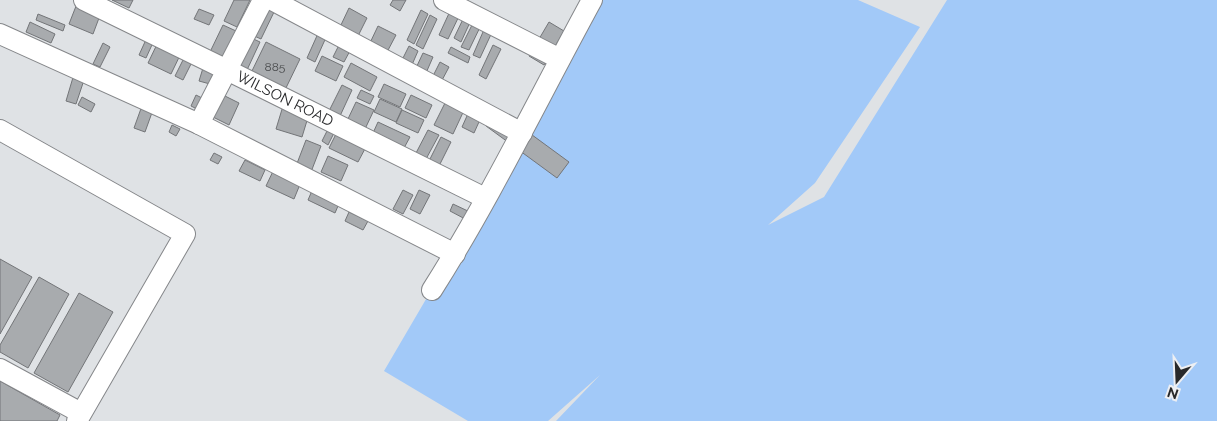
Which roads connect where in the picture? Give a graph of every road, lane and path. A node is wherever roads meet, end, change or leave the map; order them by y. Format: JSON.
{"nodes":[{"id":1,"x":84,"y":0,"type":"edge"},
{"id":2,"x":264,"y":0,"type":"edge"},
{"id":3,"x":272,"y":0,"type":"edge"},
{"id":4,"x":444,"y":0,"type":"edge"},
{"id":5,"x":592,"y":0,"type":"edge"},
{"id":6,"x":0,"y":34,"type":"edge"},
{"id":7,"x":560,"y":59,"type":"junction"},
{"id":8,"x":227,"y":70,"type":"junction"},
{"id":9,"x":199,"y":124,"type":"junction"},
{"id":10,"x":0,"y":130,"type":"edge"},
{"id":11,"x":522,"y":133,"type":"junction"},
{"id":12,"x":485,"y":198,"type":"junction"},
{"id":13,"x":455,"y":254,"type":"junction"},
{"id":14,"x":432,"y":290,"type":"dead end"},
{"id":15,"x":0,"y":368,"type":"edge"},
{"id":16,"x":79,"y":417,"type":"edge"}],
"edges":[{"from":1,"to":8,"type":"street","name":"WILSON ROAD"},
{"from":2,"to":8,"type":"street"},
{"from":3,"to":11,"type":"street"},
{"from":4,"to":7,"type":"street"},
{"from":5,"to":7,"type":"street"},
{"from":6,"to":9,"type":"street"},
{"from":7,"to":11,"type":"street"},
{"from":8,"to":9,"type":"street"},
{"from":8,"to":12,"type":"street","name":"WILSON ROAD"},
{"from":9,"to":13,"type":"street"},
{"from":10,"to":16,"type":"street"},
{"from":11,"to":12,"type":"street"},
{"from":12,"to":13,"type":"street"},
{"from":13,"to":14,"type":"street"},
{"from":15,"to":16,"type":"street"}]}
